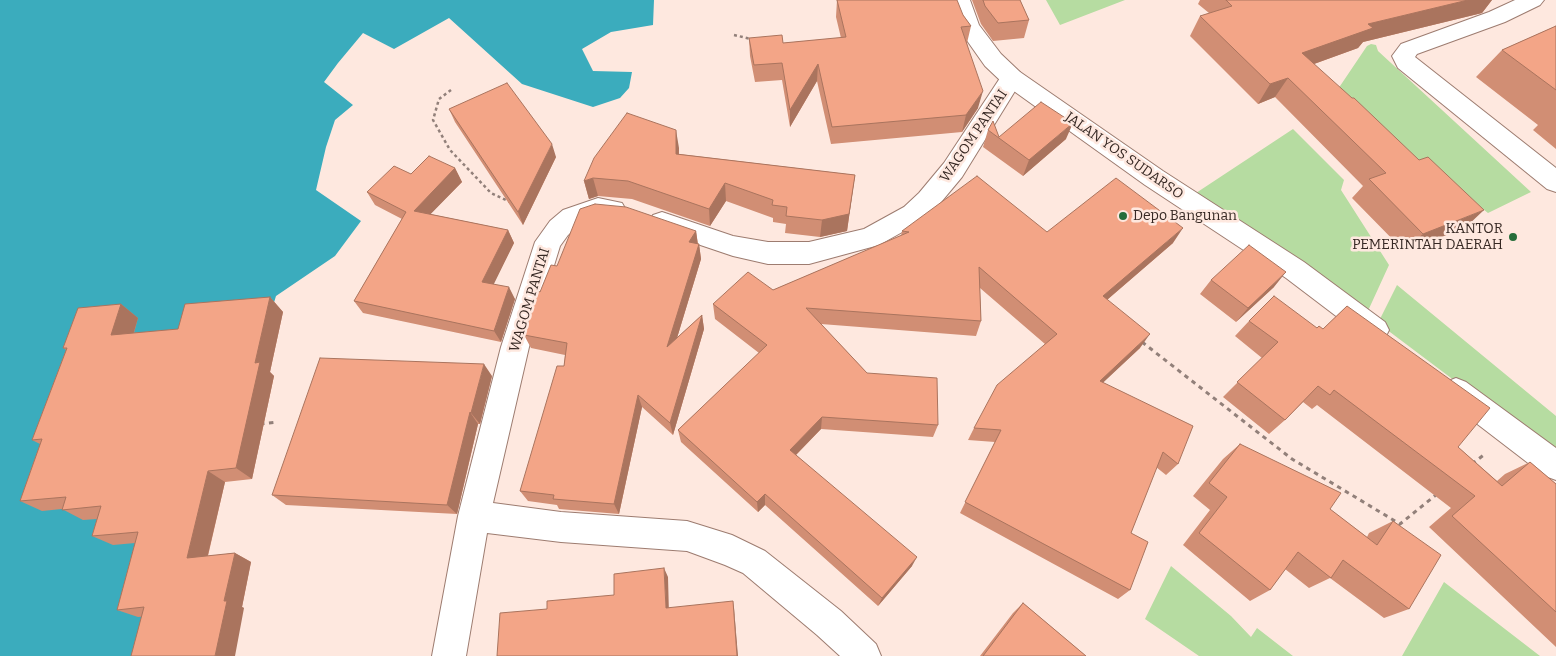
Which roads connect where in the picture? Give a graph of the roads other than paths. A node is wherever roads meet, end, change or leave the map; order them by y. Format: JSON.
{"nodes":[{"id":1,"x":959,"y":0,"type":"edge"},
{"id":2,"x":1533,"y":0,"type":"edge"},
{"id":3,"x":1012,"y":78,"type":"junction"},
{"id":4,"x":1556,"y":182,"type":"edge"},
{"id":5,"x":1395,"y":345,"type":"edge"},
{"id":6,"x":1441,"y":380,"type":"edge"},
{"id":7,"x":1556,"y":466,"type":"edge"},
{"id":8,"x":474,"y":516,"type":"junction"},
{"id":9,"x":449,"y":656,"type":"edge"},
{"id":10,"x":864,"y":656,"type":"edge"}],
"edges":[{"from":1,"to":3,"type":"street","name":"JALAN YOS SUDARSO"},
{"from":2,"to":4,"type":"street"},
{"from":3,"to":5,"type":"street","name":"JALAN YOS SUDARSO"},
{"from":3,"to":8,"type":"street","name":"WAGOM PANTAI"},
{"from":6,"to":7,"type":"street"},
{"from":8,"to":9,"type":"street","name":"WAGOM PANTAI"},
{"from":8,"to":10,"type":"street"}]}
